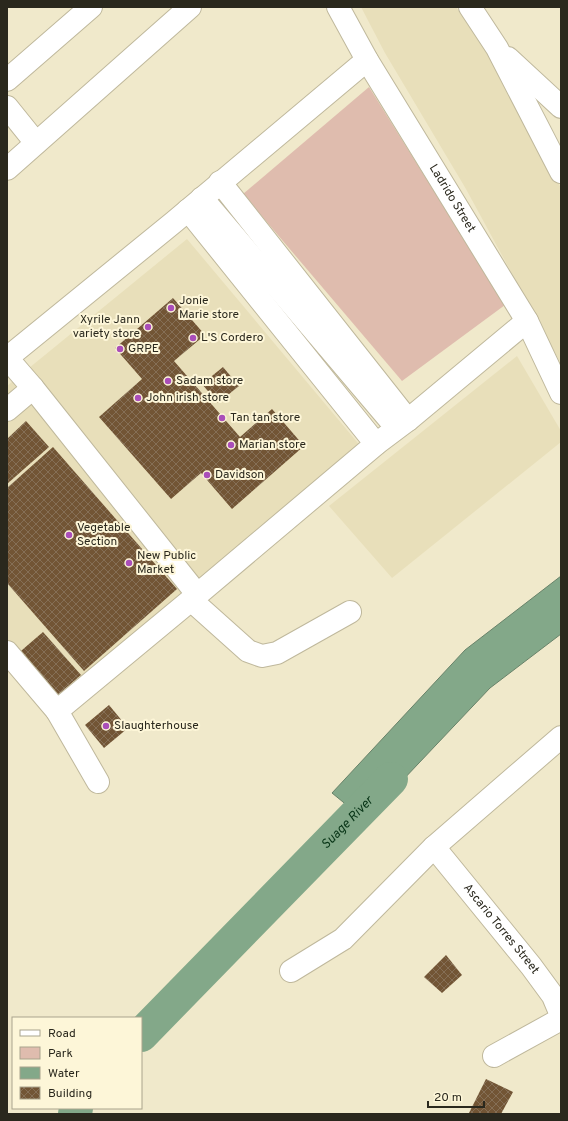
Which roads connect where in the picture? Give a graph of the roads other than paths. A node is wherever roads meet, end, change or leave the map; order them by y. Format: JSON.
{"nodes":[{"id":1,"x":91,"y":7,"type":"edge"},
{"id":2,"x":190,"y":7,"type":"edge"},
{"id":3,"x":338,"y":7,"type":"edge"},
{"id":4,"x":470,"y":7,"type":"edge"},
{"id":5,"x":497,"y":48,"type":"junction"},
{"id":6,"x":367,"y":60,"type":"junction"},
{"id":7,"x":7,"y":80,"type":"edge"},
{"id":8,"x":7,"y":107,"type":"edge"},
{"id":9,"x":561,"y":108,"type":"edge"},
{"id":10,"x":36,"y":143,"type":"junction"},
{"id":11,"x":7,"y":169,"type":"edge"},
{"id":12,"x":561,"y":172,"type":"edge"},
{"id":13,"x":220,"y":182,"type":"junction"},
{"id":14,"x":195,"y":204,"type":"junction"},
{"id":15,"x":527,"y":321,"type":"junction"},
{"id":16,"x":7,"y":358,"type":"edge"},
{"id":17,"x":33,"y":388,"type":"junction"},
{"id":18,"x":561,"y":393,"type":"edge"},
{"id":19,"x":7,"y":410,"type":"edge"},
{"id":20,"x":402,"y":424,"type":"junction"},
{"id":21,"x":376,"y":444,"type":"junction"},
{"id":22,"x":194,"y":597,"type":"junction"},
{"id":23,"x":350,"y":612,"type":"dead end"},
{"id":24,"x":7,"y":652,"type":"edge"},
{"id":25,"x":57,"y":711,"type":"junction"},
{"id":26,"x":561,"y":737,"type":"edge"},
{"id":27,"x":98,"y":782,"type":"dead end"},
{"id":28,"x":434,"y":847,"type":"junction"},
{"id":29,"x":291,"y":971,"type":"dead end"},
{"id":30,"x":561,"y":1015,"type":"edge"},
{"id":31,"x":561,"y":1019,"type":"edge"},
{"id":32,"x":494,"y":1056,"type":"dead end"}],
"edges":[{"from":1,"to":7,"type":"street"},
{"from":2,"to":10,"type":"street"},
{"from":3,"to":6,"type":"street","name":"Ladrido Street"},
{"from":4,"to":5,"type":"street"},
{"from":5,"to":9,"type":"street"},
{"from":5,"to":12,"type":"street"},
{"from":6,"to":13,"type":"street"},
{"from":6,"to":15,"type":"street","name":"Ladrido Street"},
{"from":8,"to":10,"type":"street"},
{"from":10,"to":11,"type":"street"},
{"from":13,"to":14,"type":"street"},
{"from":13,"to":20,"type":"street"},
{"from":14,"to":16,"type":"street"},
{"from":14,"to":20,"type":"street"},
{"from":14,"to":21,"type":"street"},
{"from":15,"to":18,"type":"street","name":"Ladrido Street"},
{"from":15,"to":20,"type":"street"},
{"from":16,"to":17,"type":"street"},
{"from":17,"to":19,"type":"street"},
{"from":17,"to":22,"type":"street"},
{"from":20,"to":21,"type":"street"},
{"from":21,"to":22,"type":"street"},
{"from":22,"to":23,"type":"street"},
{"from":22,"to":25,"type":"street"},
{"from":24,"to":25,"type":"street"},
{"from":25,"to":27,"type":"street"},
{"from":26,"to":28,"type":"street"},
{"from":28,"to":29,"type":"street"},
{"from":28,"to":30,"type":"street","name":"Ascario Torres Street"},
{"from":31,"to":32,"type":"street"}]}
